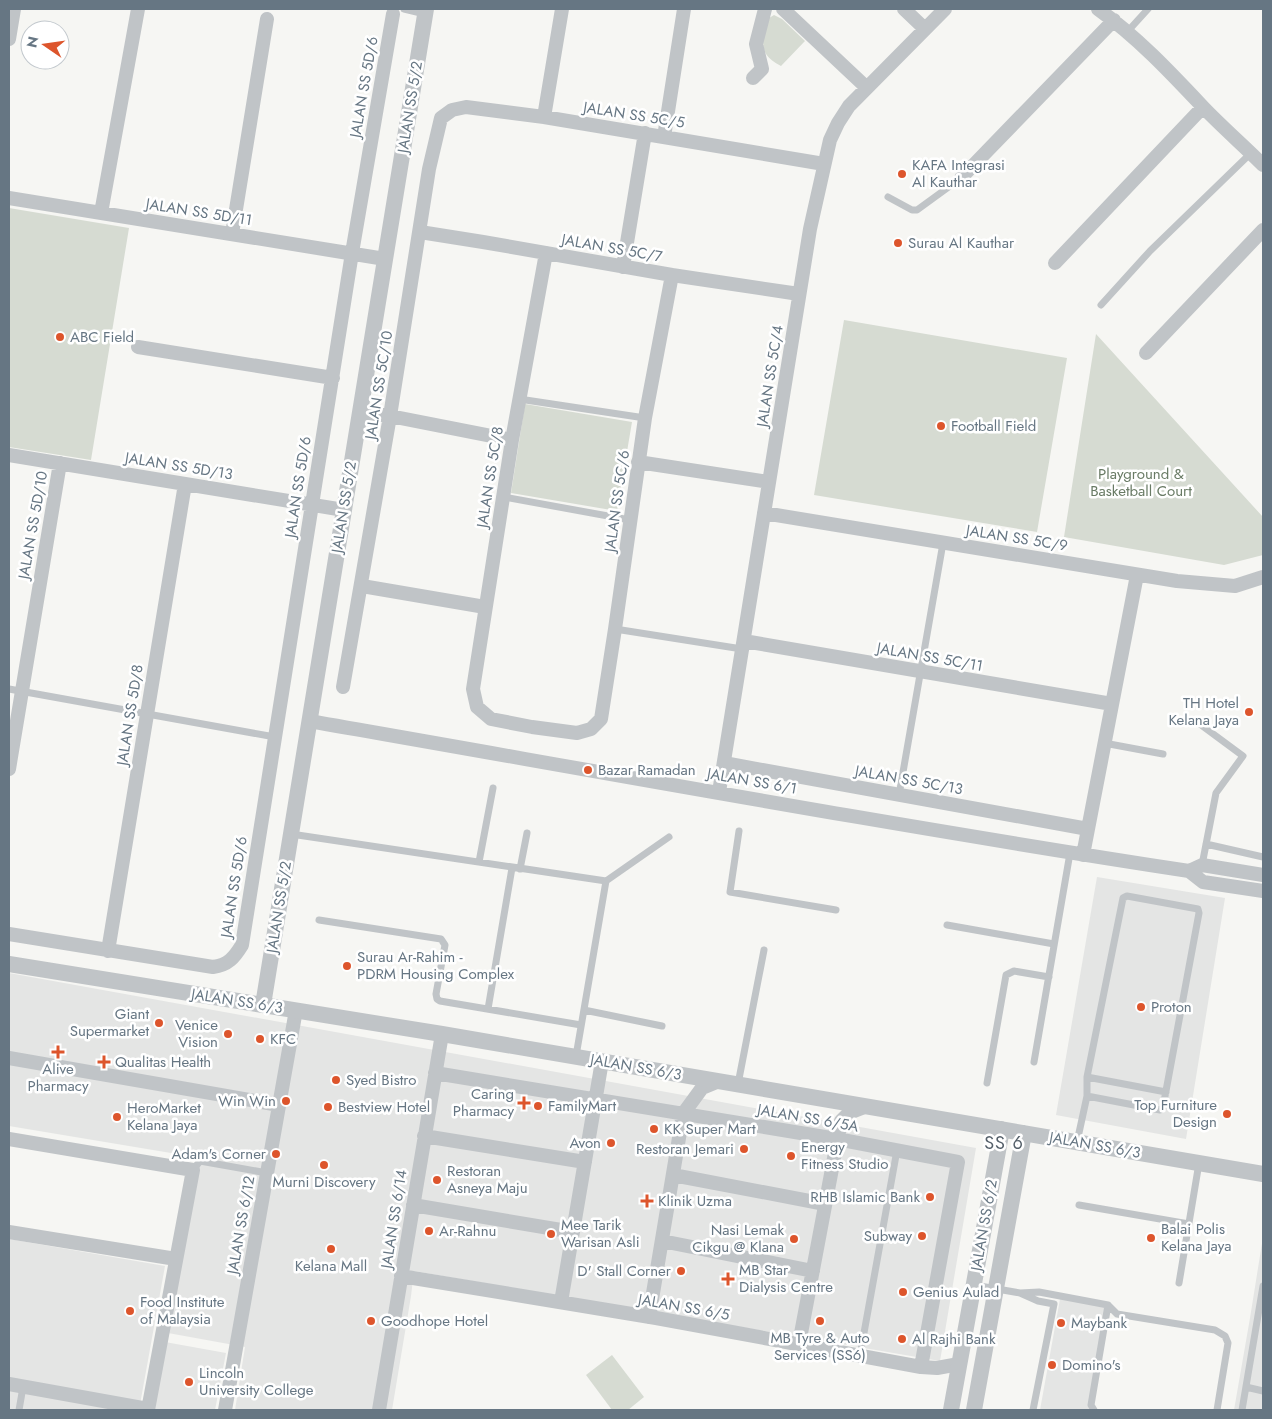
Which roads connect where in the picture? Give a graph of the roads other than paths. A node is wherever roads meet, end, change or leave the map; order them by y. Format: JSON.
{"nodes":[{"id":1,"x":14,"y":9,"type":"edge"},
{"id":2,"x":138,"y":9,"type":"edge"},
{"id":3,"x":562,"y":9,"type":"edge"},
{"id":4,"x":684,"y":9,"type":"edge"},
{"id":5,"x":765,"y":9,"type":"edge"},
{"id":6,"x":783,"y":9,"type":"edge"},
{"id":7,"x":904,"y":9,"type":"edge"},
{"id":8,"x":945,"y":9,"type":"edge"},
{"id":9,"x":1098,"y":9,"type":"edge"},
{"id":10,"x":1148,"y":9,"type":"edge"},
{"id":11,"x":425,"y":11,"type":"edge"},
{"id":12,"x":398,"y":12,"type":"edge"},
{"id":13,"x":268,"y":19,"type":"dead end"},
{"id":14,"x":1114,"y":20,"type":"junction"},
{"id":15,"x":925,"y":29,"type":"junction"},
{"id":16,"x":1128,"y":31,"type":"junction"},
{"id":17,"x":9,"y":39,"type":"edge"},
{"id":18,"x":753,"y":78,"type":"dead end"},
{"id":19,"x":867,"y":88,"type":"junction"},
{"id":20,"x":1203,"y":107,"type":"junction"},
{"id":21,"x":544,"y":117,"type":"junction"},
{"id":22,"x":441,"y":118,"type":"joint"},
{"id":23,"x":645,"y":133,"type":"junction"},
{"id":24,"x":664,"y":137,"type":"junction"},
{"id":25,"x":1251,"y":153,"type":"junction"},
{"id":26,"x":824,"y":164,"type":"junction"},
{"id":27,"x":1263,"y":165,"type":"edge"},
{"id":28,"x":961,"y":178,"type":"joint"},
{"id":29,"x":888,"y":197,"type":"dead end"},
{"id":30,"x":9,"y":198,"type":"edge"},
{"id":31,"x":101,"y":212,"type":"junction"},
{"id":32,"x":1263,"y":230,"type":"edge"},
{"id":33,"x":420,"y":232,"type":"junction"},
{"id":34,"x":232,"y":234,"type":"junction"},
{"id":35,"x":352,"y":253,"type":"junction"},
{"id":36,"x":546,"y":253,"type":"junction"},
{"id":37,"x":385,"y":259,"type":"junction"},
{"id":38,"x":1055,"y":263,"type":"dead end"},
{"id":39,"x":623,"y":267,"type":"junction"},
{"id":40,"x":672,"y":275,"type":"junction"},
{"id":41,"x":799,"y":294,"type":"junction"},
{"id":42,"x":1101,"y":305,"type":"dead end"},
{"id":43,"x":138,"y":347,"type":"dead end"},
{"id":44,"x":1146,"y":353,"type":"dead end"},
{"id":45,"x":333,"y":378,"type":"junction"},
{"id":46,"x":519,"y":399,"type":"junction"},
{"id":47,"x":360,"y":412,"type":"junction"},
{"id":48,"x":390,"y":416,"type":"junction"},
{"id":49,"x":645,"y":418,"type":"junction"},
{"id":50,"x":512,"y":440,"type":"junction"},
{"id":51,"x":9,"y":455,"type":"edge"},
{"id":52,"x":638,"y":462,"type":"junction"},
{"id":53,"x":60,"y":463,"type":"junction"},
{"id":54,"x":769,"y":482,"type":"junction"},
{"id":55,"x":185,"y":484,"type":"junction"},
{"id":56,"x":504,"y":497,"type":"junction"},
{"id":57,"x":312,"y":505,"type":"junction"},
{"id":58,"x":344,"y":510,"type":"junction"},
{"id":59,"x":764,"y":513,"type":"junction"},
{"id":60,"x":630,"y":520,"type":"junction"},
{"id":61,"x":943,"y":543,"type":"junction"},
{"id":62,"x":1137,"y":575,"type":"junction"},
{"id":63,"x":1263,"y":577,"type":"edge"},
{"id":64,"x":362,"y":586,"type":"junction"},
{"id":65,"x":485,"y":607,"type":"junction"},
{"id":66,"x":615,"y":629,"type":"junction"},
{"id":67,"x":743,"y":645,"type":"junction"},
{"id":68,"x":920,"y":672,"type":"junction"},
{"id":69,"x":343,"y":687,"type":"dead end"},
{"id":70,"x":15,"y":691,"type":"edge"},
{"id":71,"x":1112,"y":704,"type":"junction"},
{"id":72,"x":147,"y":713,"type":"junction"},
{"id":73,"x":309,"y":721,"type":"junction"},
{"id":74,"x":1197,"y":722,"type":"dead end"},
{"id":75,"x":591,"y":729,"type":"joint"},
{"id":76,"x":275,"y":736,"type":"junction"},
{"id":77,"x":1104,"y":743,"type":"junction"},
{"id":78,"x":1162,"y":754,"type":"dead end"},
{"id":79,"x":724,"y":763,"type":"junction"},
{"id":80,"x":9,"y":769,"type":"edge"},
{"id":81,"x":493,"y":788,"type":"dead end"},
{"id":82,"x":719,"y":792,"type":"junction"},
{"id":83,"x":899,"y":796,"type":"junction"},
{"id":84,"x":1088,"y":829,"type":"junction"},
{"id":85,"x":739,"y":831,"type":"dead end"},
{"id":86,"x":527,"y":833,"type":"dead end"},
{"id":87,"x":290,"y":834,"type":"junction"},
{"id":88,"x":669,"y":836,"type":"dead end"},
{"id":89,"x":1206,"y":844,"type":"junction"},
{"id":90,"x":1076,"y":854,"type":"junction"},
{"id":91,"x":1263,"y":856,"type":"edge"},
{"id":92,"x":479,"y":862,"type":"junction"},
{"id":93,"x":1202,"y":865,"type":"junction"},
{"id":94,"x":516,"y":868,"type":"junction"},
{"id":95,"x":1189,"y":872,"type":"junction"},
{"id":96,"x":1263,"y":875,"type":"edge"},
{"id":97,"x":606,"y":881,"type":"junction"},
{"id":98,"x":1263,"y":891,"type":"edge"},
{"id":99,"x":836,"y":910,"type":"dead end"},
{"id":100,"x":319,"y":920,"type":"dead end"},
{"id":101,"x":947,"y":925,"type":"dead end"},
{"id":102,"x":9,"y":934,"type":"edge"},
{"id":103,"x":1054,"y":944,"type":"junction"},
{"id":104,"x":764,"y":950,"type":"dead end"},
{"id":105,"x":108,"y":951,"type":"junction"},
{"id":106,"x":9,"y":964,"type":"edge"},
{"id":107,"x":1049,"y":977,"type":"junction"},
{"id":108,"x":262,"y":1005,"type":"junction"},
{"id":109,"x":488,"y":1009,"type":"junction"},
{"id":110,"x":296,"y":1010,"type":"junction"},
{"id":111,"x":584,"y":1010,"type":"junction"},
{"id":112,"x":581,"y":1025,"type":"junction"},
{"id":113,"x":662,"y":1026,"type":"dead end"},
{"id":114,"x":442,"y":1034,"type":"junction"},
{"id":115,"x":576,"y":1057,"type":"junction"},
{"id":116,"x":9,"y":1058,"type":"edge"},
{"id":117,"x":602,"y":1061,"type":"junction"},
{"id":118,"x":1034,"y":1062,"type":"dead end"},
{"id":119,"x":435,"y":1073,"type":"junction"},
{"id":120,"x":1088,"y":1077,"type":"junction"},
{"id":121,"x":719,"y":1081,"type":"junction"},
{"id":122,"x":987,"y":1083,"type":"dead end"},
{"id":123,"x":738,"y":1084,"type":"junction"},
{"id":124,"x":1166,"y":1092,"type":"junction"},
{"id":125,"x":1087,"y":1096,"type":"junction"},
{"id":126,"x":596,"y":1098,"type":"junction"},
{"id":127,"x":279,"y":1105,"type":"junction"},
{"id":128,"x":867,"y":1106,"type":"junction"},
{"id":129,"x":683,"y":1114,"type":"junction"},
{"id":130,"x":1002,"y":1129,"type":"junction"},
{"id":131,"x":1024,"y":1133,"type":"junction"},
{"id":132,"x":424,"y":1136,"type":"junction"},
{"id":133,"x":9,"y":1139,"type":"edge"},
{"id":134,"x":837,"y":1139,"type":"junction"},
{"id":135,"x":1077,"y":1142,"type":"junction"},
{"id":136,"x":897,"y":1150,"type":"junction"},
{"id":137,"x":585,"y":1162,"type":"junction"},
{"id":138,"x":1199,"y":1163,"type":"junction"},
{"id":139,"x":193,"y":1170,"type":"junction"},
{"id":140,"x":266,"y":1174,"type":"junction"},
{"id":141,"x":1263,"y":1174,"type":"edge"},
{"id":142,"x":673,"y":1175,"type":"junction"},
{"id":143,"x":825,"y":1204,"type":"junction"},
{"id":144,"x":1078,"y":1205,"type":"dead end"},
{"id":145,"x":413,"y":1206,"type":"junction"},
{"id":146,"x":1189,"y":1224,"type":"junction"},
{"id":147,"x":9,"y":1232,"type":"edge"},
{"id":148,"x":573,"y":1232,"type":"junction"},
{"id":149,"x":662,"y":1242,"type":"junction"},
{"id":150,"x":176,"y":1259,"type":"junction"},
{"id":151,"x":813,"y":1271,"type":"junction"},
{"id":152,"x":402,"y":1276,"type":"junction"},
{"id":153,"x":1179,"y":1283,"type":"dead end"},
{"id":154,"x":974,"y":1285,"type":"junction"},
{"id":155,"x":1263,"y":1286,"type":"edge"},
{"id":156,"x":996,"y":1289,"type":"junction"},
{"id":157,"x":1020,"y":1293,"type":"junction"},
{"id":158,"x":561,"y":1302,"type":"junction"},
{"id":159,"x":1108,"y":1305,"type":"junction"},
{"id":160,"x":649,"y":1317,"type":"junction"},
{"id":161,"x":799,"y":1344,"type":"junction"},
{"id":162,"x":860,"y":1355,"type":"junction"},
{"id":163,"x":959,"y":1364,"type":"junction"},
{"id":164,"x":921,"y":1367,"type":"junction"},
{"id":165,"x":9,"y":1384,"type":"edge"},
{"id":166,"x":23,"y":1387,"type":"junction"},
{"id":167,"x":1246,"y":1387,"type":"junction"},
{"id":168,"x":1263,"y":1391,"type":"edge"},
{"id":169,"x":19,"y":1410,"type":"edge"},
{"id":170,"x":148,"y":1410,"type":"edge"},
{"id":171,"x":224,"y":1410,"type":"edge"},
{"id":172,"x":379,"y":1410,"type":"edge"},
{"id":173,"x":951,"y":1410,"type":"edge"},
{"id":174,"x":974,"y":1410,"type":"edge"},
{"id":175,"x":1033,"y":1410,"type":"edge"},
{"id":176,"x":1094,"y":1410,"type":"edge"},
{"id":177,"x":1217,"y":1410,"type":"edge"},
{"id":178,"x":1242,"y":1410,"type":"edge"}],
"edges":[{"from":1,"to":17,"type":"street"},
{"from":2,"to":31,"type":"street"},
{"from":3,"to":21,"type":"street"},
{"from":4,"to":24,"type":"street"},
{"from":5,"to":18,"type":"street"},
{"from":6,"to":19,"type":"street"},
{"from":7,"to":15,"type":"street"},
{"from":8,"to":15,"type":"street","name":"JALAN SS 5C/4"},
{"from":9,"to":14,"type":"street"},
{"from":10,"to":16,"type":"lane"},
{"from":11,"to":12,"type":"lane"},
{"from":11,"to":37,"type":"street","name":"JALAN SS 5/2"},
{"from":12,"to":35,"type":"street","name":"JALAN SS 5D/6"},
{"from":13,"to":34,"type":"street"},
{"from":14,"to":16,"type":"street"},
{"from":14,"to":28,"type":"street"},
{"from":15,"to":19,"type":"street","name":"JALAN SS 5C/4"},
{"from":16,"to":20,"type":"street"},
{"from":19,"to":26,"type":"street","name":"JALAN SS 5C/4"},
{"from":20,"to":25,"type":"street"},
{"from":20,"to":38,"type":"street"},
{"from":21,"to":22,"type":"street","name":"JALAN SS 5C/5"},
{"from":21,"to":23,"type":"street","name":"JALAN SS 5C/5"},
{"from":22,"to":33,"type":"street","name":"JALAN SS 5C/10"},
{"from":23,"to":24,"type":"street","name":"JALAN SS 5C/5"},
{"from":23,"to":39,"type":"street"},
{"from":24,"to":26,"type":"street","name":"JALAN SS 5C/5"},
{"from":25,"to":27,"type":"street"},
{"from":25,"to":42,"type":"lane"},
{"from":26,"to":41,"type":"street","name":"JALAN SS 5C/4"},
{"from":28,"to":29,"type":"lane"},
{"from":30,"to":31,"type":"street","name":"JALAN SS 5D/11"},
{"from":31,"to":34,"type":"street","name":"JALAN SS 5D/11"},
{"from":32,"to":44,"type":"street"},
{"from":33,"to":36,"type":"street","name":"JALAN SS 5C/7"},
{"from":33,"to":48,"type":"street","name":"JALAN SS 5C/10"},
{"from":34,"to":35,"type":"street","name":"JALAN SS 5D/11"},
{"from":35,"to":37,"type":"street","name":"JALAN SS 5D/11"},
{"from":35,"to":45,"type":"street","name":"JALAN SS 5D/6"},
{"from":36,"to":39,"type":"street","name":"JALAN SS 5C/7"},
{"from":36,"to":46,"type":"street","name":"JALAN SS 5C/8"},
{"from":37,"to":47,"type":"street","name":"JALAN SS 5/2"},
{"from":39,"to":40,"type":"street","name":"JALAN SS 5C/7"},
{"from":40,"to":41,"type":"street","name":"JALAN SS 5C/7"},
{"from":40,"to":49,"type":"street","name":"JALAN SS 5C/6"},
{"from":41,"to":54,"type":"street","name":"JALAN SS 5C/4"},
{"from":43,"to":45,"type":"street"},
{"from":45,"to":57,"type":"street","name":"JALAN SS 5D/6"},
{"from":46,"to":49,"type":"lane"},
{"from":46,"to":50,"type":"street","name":"JALAN SS 5C/8"},
{"from":47,"to":48,"type":"street"},
{"from":47,"to":58,"type":"street","name":"JALAN SS 5/2"},
{"from":48,"to":50,"type":"street"},
{"from":48,"to":64,"type":"street","name":"JALAN SS 5C/10"},
{"from":49,"to":52,"type":"street","name":"JALAN SS 5C/6"},
{"from":50,"to":56,"type":"street","name":"JALAN SS 5C/8"},
{"from":51,"to":53,"type":"street","name":"JALAN SS 5D/13"},
{"from":52,"to":54,"type":"street"},
{"from":52,"to":60,"type":"street","name":"JALAN SS 5C/6"},
{"from":53,"to":55,"type":"street","name":"JALAN SS 5D/13"},
{"from":53,"to":70,"type":"street","name":"JALAN SS 5D/10"},
{"from":54,"to":59,"type":"street","name":"JALAN SS 5C/4"},
{"from":55,"to":57,"type":"street","name":"JALAN SS 5D/13"},
{"from":55,"to":72,"type":"street","name":"JALAN SS 5D/8"},
{"from":56,"to":60,"type":"lane"},
{"from":56,"to":65,"type":"street","name":"JALAN SS 5C/8"},
{"from":57,"to":58,"type":"street","name":"JALAN SS 5D/13"},
{"from":57,"to":76,"type":"street","name":"JALAN SS 5D/6"},
{"from":58,"to":73,"type":"street","name":"JALAN SS 5/2"},
{"from":59,"to":61,"type":"street","name":"JALAN SS 5C/9"},
{"from":59,"to":67,"type":"street","name":"JALAN SS 5C/4"},
{"from":60,"to":66,"type":"street","name":"JALAN SS 5C/6"},
{"from":61,"to":62,"type":"street","name":"JALAN SS 5C/9"},
{"from":61,"to":68,"type":"lane"},
{"from":62,"to":63,"type":"street","name":"JALAN SS 5C/9"},
{"from":62,"to":71,"type":"street"},
{"from":64,"to":65,"type":"street"},
{"from":64,"to":69,"type":"street","name":"JALAN SS 5C/10"},
{"from":65,"to":75,"type":"street","name":"JALAN SS 5C/8"},
{"from":66,"to":67,"type":"lane"},
{"from":66,"to":75,"type":"street","name":"JALAN SS 5C/6"},
{"from":67,"to":68,"type":"street","name":"JALAN SS 5C/11"},
{"from":67,"to":79,"type":"street","name":"JALAN SS 5C/4"},
{"from":68,"to":71,"type":"street","name":"JALAN SS 5C/11"},
{"from":68,"to":83,"type":"lane"},
{"from":70,"to":72,"type":"lane"},
{"from":70,"to":80,"type":"street","name":"JALAN SS 5D/10"},
{"from":71,"to":77,"type":"street"},
{"from":72,"to":76,"type":"lane"},
{"from":72,"to":105,"type":"street","name":"JALAN SS 5D/8"},
{"from":73,"to":82,"type":"street","name":"JALAN SS 6/1"},
{"from":73,"to":87,"type":"street","name":"JALAN SS 5/2"},
{"from":74,"to":89,"type":"lane"},
{"from":76,"to":105,"type":"street","name":"JALAN SS 5D/6"},
{"from":77,"to":78,"type":"lane"},
{"from":77,"to":84,"type":"street"},
{"from":79,"to":82,"type":"street","name":"JALAN SS 5C/4"},
{"from":79,"to":83,"type":"street","name":"JALAN SS 5C/13"},
{"from":81,"to":92,"type":"lane"},
{"from":82,"to":90,"type":"street","name":"JALAN SS 6/1"},
{"from":83,"to":84,"type":"street","name":"JALAN SS 5C/13"},
{"from":84,"to":90,"type":"street"},
{"from":85,"to":99,"type":"lane"},
{"from":86,"to":94,"type":"lane"},
{"from":87,"to":92,"type":"lane"},
{"from":87,"to":108,"type":"street","name":"JALAN SS 5/2"},
{"from":88,"to":97,"type":"lane"},
{"from":89,"to":91,"type":"lane"},
{"from":89,"to":93,"type":"lane"},
{"from":90,"to":95,"type":"street","name":"JALAN SS 6/1"},
{"from":90,"to":103,"type":"lane"},
{"from":92,"to":94,"type":"lane"},
{"from":93,"to":95,"type":"street"},
{"from":93,"to":96,"type":"street"},
{"from":94,"to":97,"type":"lane"},
{"from":94,"to":109,"type":"lane"},
{"from":95,"to":98,"type":"street","name":"JALAN SS 6/1"},
{"from":97,"to":111,"type":"lane"},
{"from":100,"to":109,"type":"lane"},
{"from":101,"to":103,"type":"lane"},
{"from":102,"to":105,"type":"street"},
{"from":103,"to":107,"type":"lane"},
{"from":104,"to":123,"type":"lane"},
{"from":106,"to":108,"type":"street","name":"JALAN SS 6/3"},
{"from":107,"to":118,"type":"lane"},
{"from":107,"to":122,"type":"lane"},
{"from":108,"to":110,"type":"street","name":"JALAN SS 6/3"},
{"from":109,"to":112,"type":"lane"},
{"from":110,"to":114,"type":"street","name":"JALAN SS 6/3"},
{"from":110,"to":127,"type":"street","name":"JALAN SS 6/12"},
{"from":111,"to":112,"type":"lane"},
{"from":111,"to":113,"type":"lane"},
{"from":112,"to":115,"type":"lane"},
{"from":114,"to":115,"type":"street","name":"JALAN SS 6/3"},
{"from":114,"to":119,"type":"street","name":"JALAN SS 6/14"},
{"from":115,"to":117,"type":"street","name":"JALAN SS 6/3"},
{"from":116,"to":127,"type":"street"},
{"from":117,"to":121,"type":"street","name":"JALAN SS 6/3"},
{"from":117,"to":126,"type":"street"},
{"from":119,"to":126,"type":"street","name":"JALAN SS 6/5A"},
{"from":119,"to":132,"type":"street","name":"JALAN SS 6/14"},
{"from":120,"to":124,"type":"lane"},
{"from":120,"to":124,"type":"lane"},
{"from":120,"to":125,"type":"lane"},
{"from":121,"to":123,"type":"street","name":"JALAN SS 6/3"},
{"from":121,"to":129,"type":"street"},
{"from":123,"to":128,"type":"street","name":"JALAN SS 6/3"},
{"from":124,"to":125,"type":"lane"},
{"from":125,"to":135,"type":"lane"},
{"from":126,"to":129,"type":"street","name":"JALAN SS 6/5A"},
{"from":126,"to":137,"type":"street"},
{"from":127,"to":140,"type":"street","name":"JALAN SS 6/12"},
{"from":128,"to":130,"type":"street","name":"JALAN SS 6/3"},
{"from":128,"to":134,"type":"street"},
{"from":129,"to":134,"type":"street","name":"JALAN SS 6/5A"},
{"from":129,"to":142,"type":"street"},
{"from":130,"to":131,"type":"street","name":"JALAN SS 6/3"},
{"from":130,"to":154,"type":"street","name":"JALAN SS 6/2"},
{"from":131,"to":135,"type":"street","name":"JALAN SS 6/3"},
{"from":131,"to":156,"type":"street","name":"JALAN SS 6/2"},
{"from":132,"to":137,"type":"street"},
{"from":132,"to":145,"type":"street","name":"JALAN SS 6/14"},
{"from":133,"to":139,"type":"street"},
{"from":134,"to":136,"type":"street","name":"JALAN SS 6/5A"},
{"from":134,"to":143,"type":"street"},
{"from":135,"to":138,"type":"street","name":"JALAN SS 6/3"},
{"from":136,"to":162,"type":"lane"},
{"from":136,"to":164,"type":"street","name":"JALAN SS 6/5A"},
{"from":137,"to":148,"type":"street"},
{"from":138,"to":141,"type":"street","name":"JALAN SS 6/3"},
{"from":138,"to":146,"type":"lane"},
{"from":139,"to":140,"type":"lane"},
{"from":139,"to":150,"type":"street"},
{"from":140,"to":171,"type":"street","name":"JALAN SS 6/12"},
{"from":142,"to":143,"type":"street"},
{"from":142,"to":149,"type":"street"},
{"from":143,"to":151,"type":"street"},
{"from":144,"to":146,"type":"lane"},
{"from":145,"to":148,"type":"street"},
{"from":145,"to":152,"type":"street","name":"JALAN SS 6/14"},
{"from":146,"to":153,"type":"lane"},
{"from":147,"to":150,"type":"street"},
{"from":148,"to":158,"type":"street"},
{"from":149,"to":151,"type":"street"},
{"from":149,"to":160,"type":"street"},
{"from":150,"to":170,"type":"street"},
{"from":151,"to":161,"type":"street"},
{"from":152,"to":158,"type":"street","name":"JALAN SS 6/5"},
{"from":152,"to":172,"type":"street","name":"JALAN SS 6/14"},
{"from":154,"to":156,"type":"lane"},
{"from":154,"to":163,"type":"street","name":"JALAN SS 6/2"},
{"from":155,"to":167,"type":"lane"},
{"from":156,"to":157,"type":"lane"},
{"from":156,"to":174,"type":"street","name":"JALAN SS 6/2"},
{"from":157,"to":159,"type":"lane"},
{"from":157,"to":175,"type":"lane"},
{"from":158,"to":160,"type":"street","name":"JALAN SS 6/5"},
{"from":159,"to":176,"type":"lane"},
{"from":159,"to":177,"type":"lane"},
{"from":160,"to":161,"type":"street","name":"JALAN SS 6/5"},
{"from":161,"to":162,"type":"street","name":"JALAN SS 6/5"},
{"from":162,"to":164,"type":"street","name":"JALAN SS 6/5"},
{"from":163,"to":164,"type":"street","name":"JALAN SS 6/5"},
{"from":163,"to":173,"type":"street","name":"JALAN SS 6/2"},
{"from":165,"to":166,"type":"street"},
{"from":166,"to":169,"type":"lane"},
{"from":166,"to":170,"type":"street"},
{"from":167,"to":168,"type":"lane"},
{"from":167,"to":178,"type":"lane"}]}
